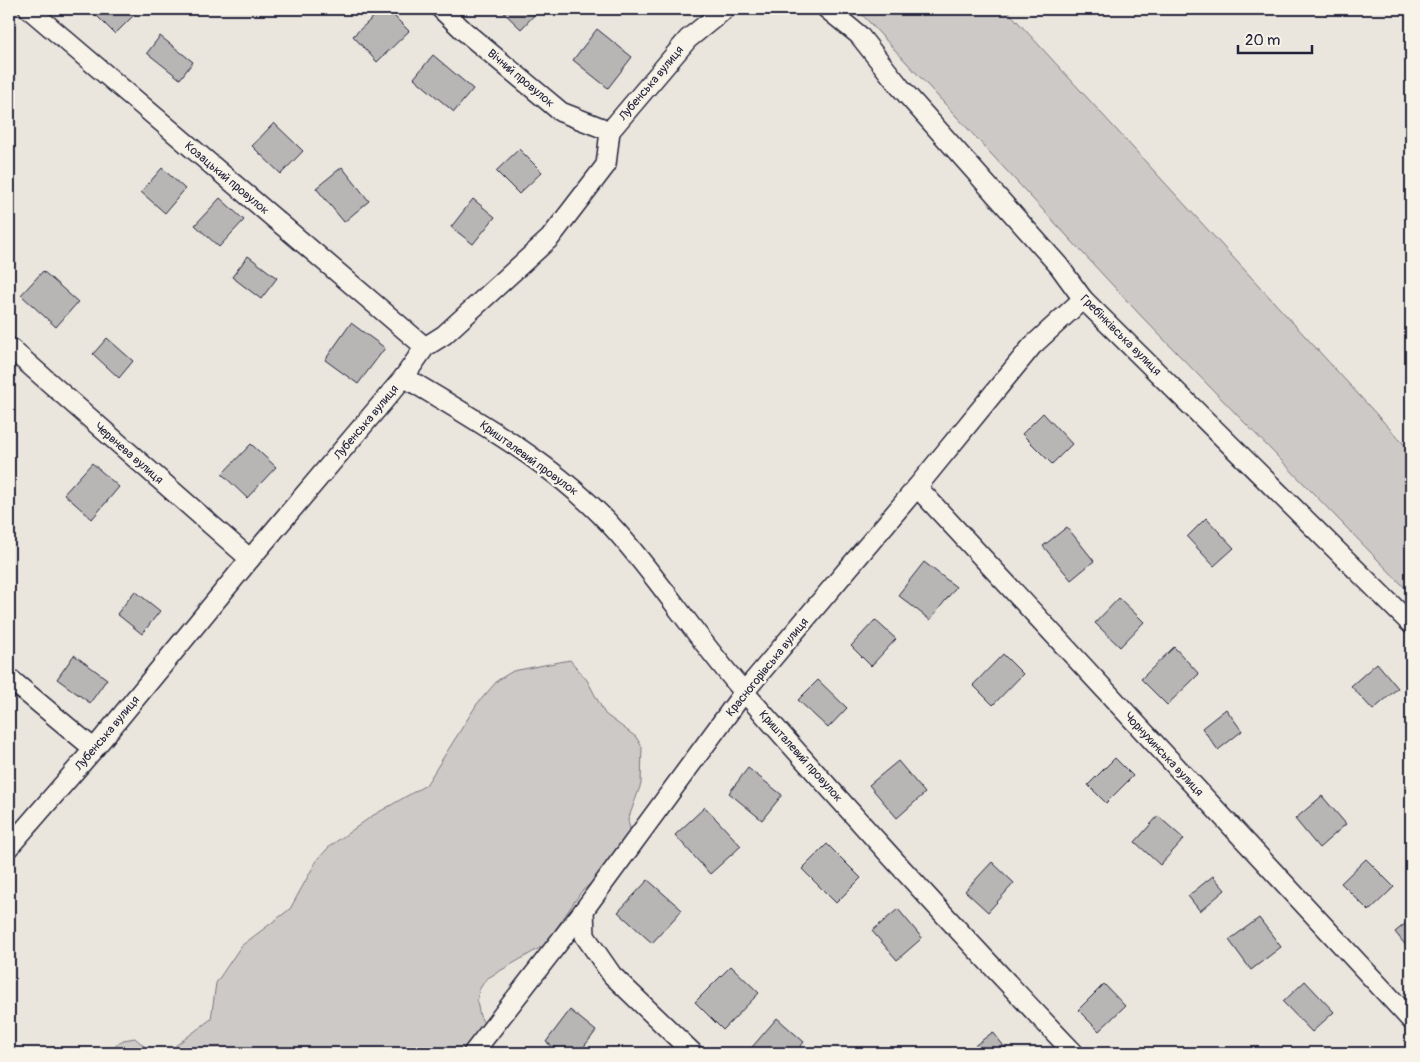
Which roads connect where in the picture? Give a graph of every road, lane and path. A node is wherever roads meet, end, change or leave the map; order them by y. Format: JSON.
{"nodes":[{"id":1,"x":29,"y":9,"type":"edge"},
{"id":2,"x":441,"y":9,"type":"edge"},
{"id":3,"x":725,"y":9,"type":"edge"},
{"id":4,"x":827,"y":9,"type":"edge"},
{"id":5,"x":610,"y":131,"type":"junction"},
{"id":6,"x":1083,"y":299,"type":"junction"},
{"id":7,"x":9,"y":347,"type":"edge"},
{"id":8,"x":425,"y":347,"type":"junction"},
{"id":9,"x":404,"y":377,"type":"junction"},
{"id":10,"x":917,"y":487,"type":"junction"},
{"id":11,"x":250,"y":559,"type":"junction"},
{"id":12,"x":1411,"y":624,"type":"edge"},
{"id":13,"x":9,"y":678,"type":"edge"},
{"id":14,"x":744,"y":692,"type":"junction"},
{"id":15,"x":94,"y":749,"type":"junction"},
{"id":16,"x":9,"y":847,"type":"edge"},
{"id":17,"x":584,"y":910,"type":"junction"},
{"id":18,"x":1411,"y":1020,"type":"edge"},
{"id":19,"x":473,"y":1053,"type":"edge"},
{"id":20,"x":693,"y":1053,"type":"edge"},
{"id":21,"x":1074,"y":1053,"type":"edge"}],
"edges":[{"from":1,"to":8,"type":"street","name":"Козацький провулок"},
{"from":2,"to":5,"type":"street","name":"Вічний провулок"},
{"from":3,"to":5,"type":"street","name":"Лубенська вулиця"},
{"from":4,"to":6,"type":"street","name":"Гребінківська вулиця"},
{"from":5,"to":8,"type":"street","name":"Лубенська вулиця"},
{"from":6,"to":10,"type":"street","name":"Красногорівська вулиця"},
{"from":6,"to":12,"type":"street","name":"Гребінківська вулиця"},
{"from":7,"to":11,"type":"street","name":"Червнева вулиця"},
{"from":8,"to":9,"type":"street","name":"Лубенська вулиця"},
{"from":9,"to":11,"type":"street","name":"Лубенська вулиця"},
{"from":9,"to":14,"type":"street","name":"Кришталевий провулок"},
{"from":10,"to":14,"type":"street","name":"Красногорівська вулиця"},
{"from":10,"to":18,"type":"street","name":"Чорнухинська вулиця"},
{"from":11,"to":15,"type":"street","name":"Лубенська вулиця"},
{"from":13,"to":15,"type":"street"},
{"from":14,"to":17,"type":"street","name":"Красногорівська вулиця"},
{"from":14,"to":21,"type":"street","name":"Кришталевий провулок"},
{"from":15,"to":16,"type":"street","name":"Лубенська вулиця"},
{"from":17,"to":19,"type":"street","name":"Красногорівська вулиця"},
{"from":17,"to":20,"type":"street"}]}
